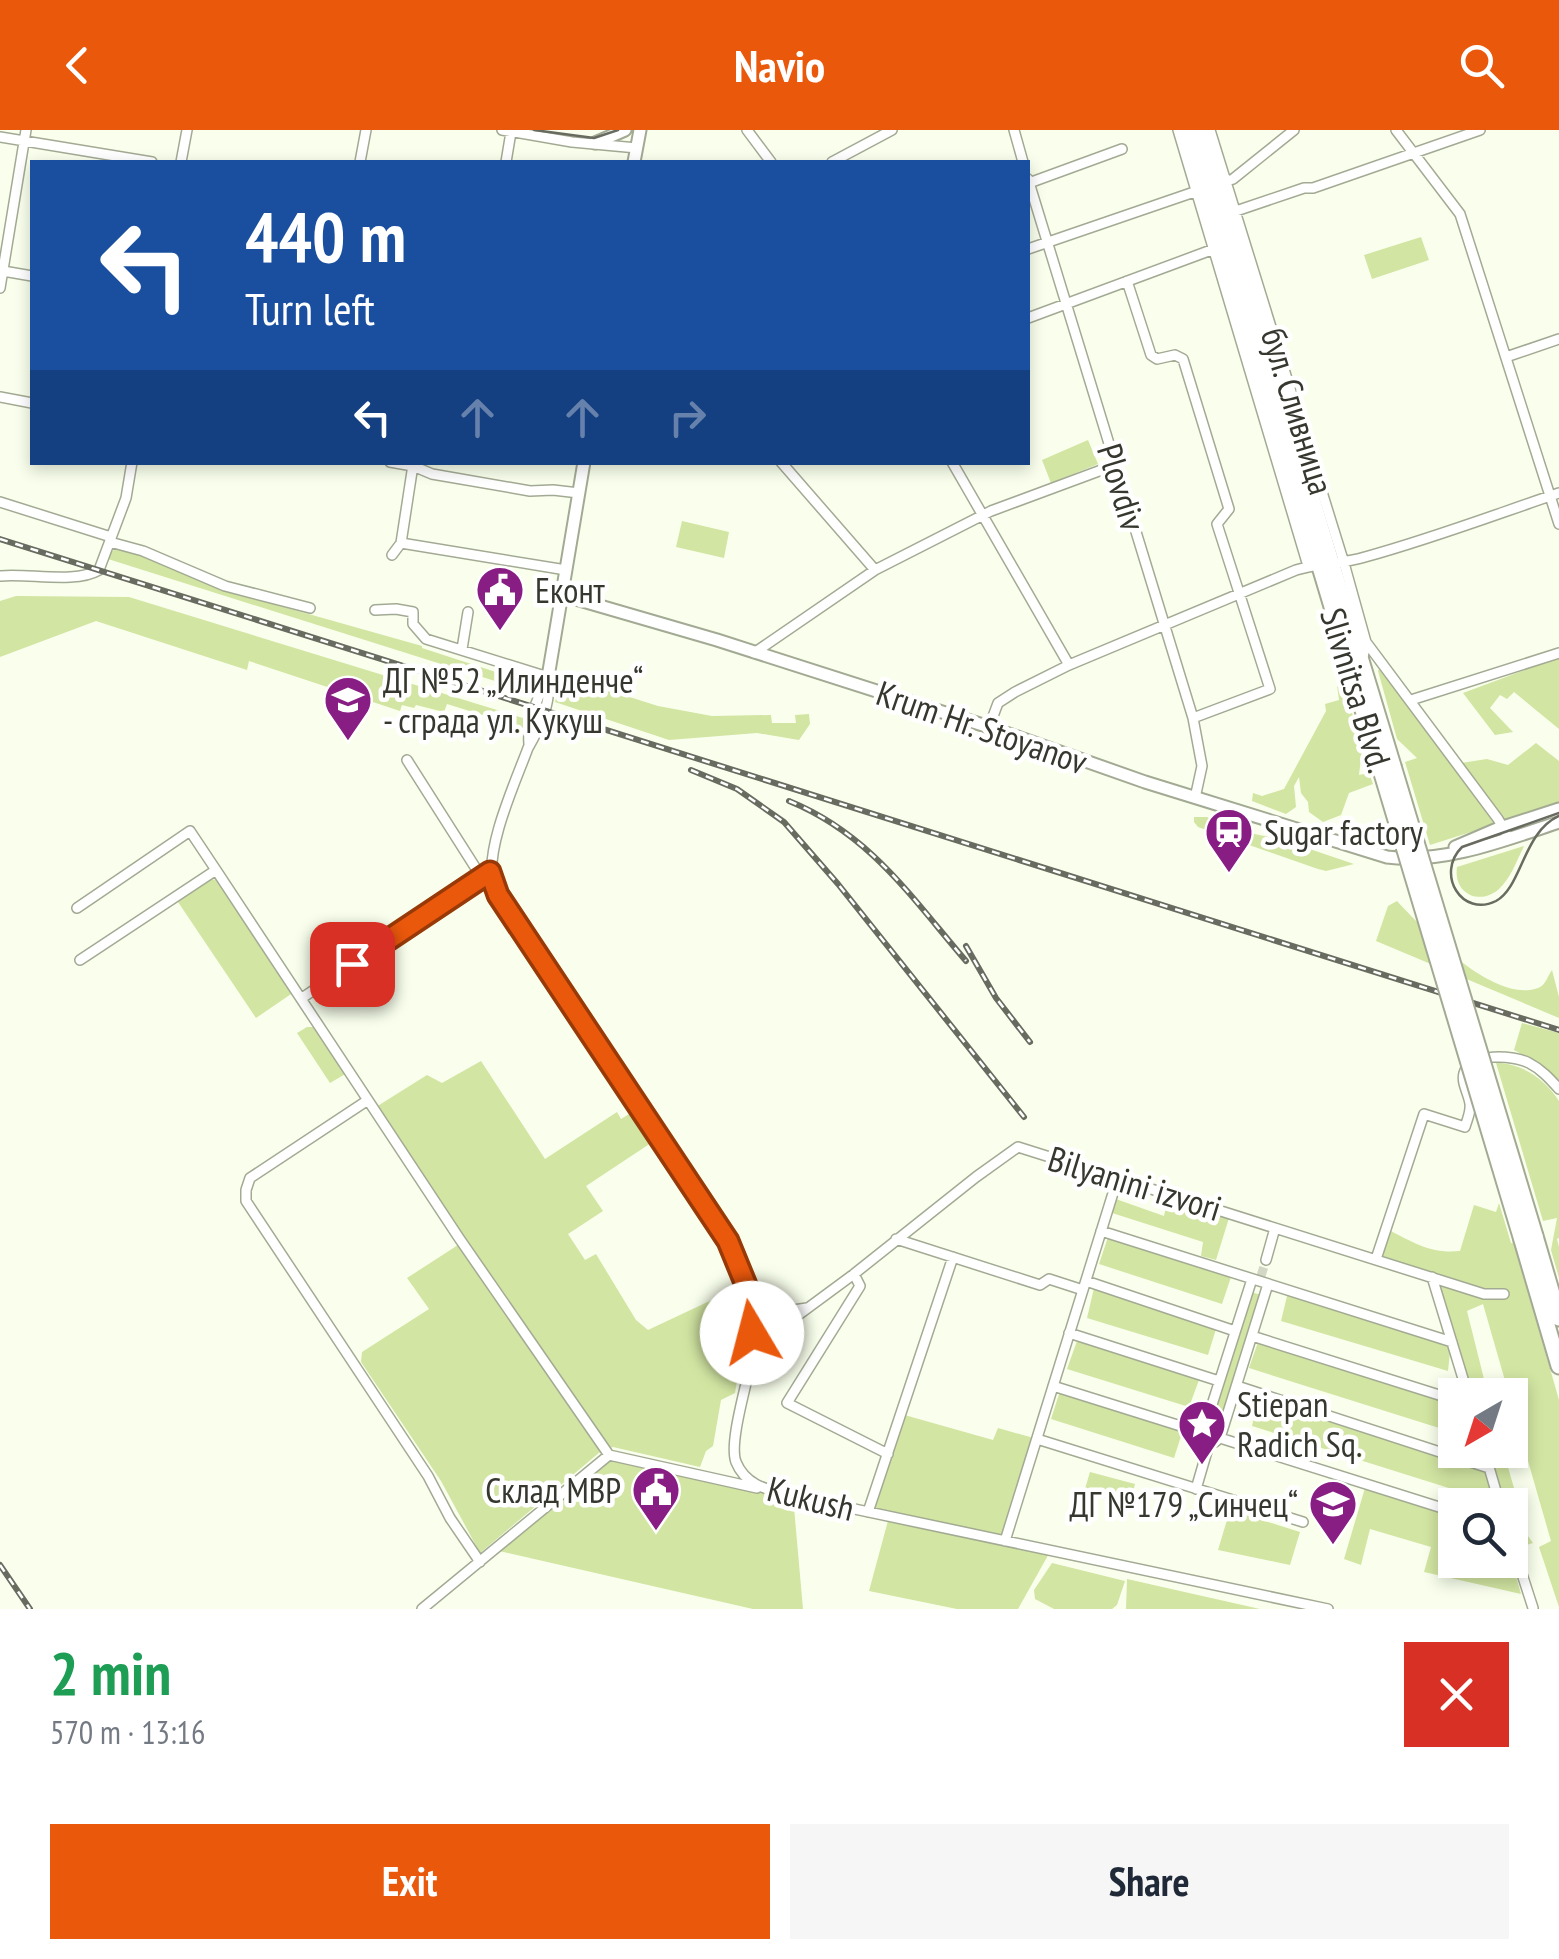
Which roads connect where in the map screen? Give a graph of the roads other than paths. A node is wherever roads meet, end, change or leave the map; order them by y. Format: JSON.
{"nodes":[{"id":1,"x":187,"y":130,"type":"edge"},
{"id":2,"x":366,"y":130,"type":"edge"},
{"id":3,"x":625,"y":130,"type":"edge"},
{"id":4,"x":640,"y":130,"type":"edge"},
{"id":5,"x":747,"y":130,"type":"edge"},
{"id":6,"x":892,"y":130,"type":"edge"},
{"id":7,"x":1014,"y":130,"type":"edge"},
{"id":8,"x":1178,"y":130,"type":"edge"},
{"id":9,"x":1189,"y":130,"type":"edge"},
{"id":10,"x":1200,"y":130,"type":"edge"},
{"id":11,"x":1210,"y":130,"type":"edge"},
{"id":12,"x":1294,"y":130,"type":"edge"},
{"id":13,"x":1396,"y":130,"type":"edge"},
{"id":14,"x":1480,"y":130,"type":"edge"},
{"id":15,"x":507,"y":131,"type":"edge"},
{"id":16,"x":25,"y":136,"type":"edge"},
{"id":17,"x":0,"y":137,"type":"edge"},
{"id":18,"x":594,"y":143,"type":"junction"},
{"id":19,"x":636,"y":148,"type":"junction"},
{"id":20,"x":1122,"y":149,"type":"dead end"},
{"id":21,"x":1414,"y":153,"type":"junction"},
{"id":22,"x":142,"y":160,"type":"edge"},
{"id":23,"x":181,"y":160,"type":"edge"},
{"id":24,"x":360,"y":160,"type":"edge"},
{"id":25,"x":506,"y":160,"type":"edge"},
{"id":26,"x":634,"y":160,"type":"edge"},
{"id":27,"x":770,"y":160,"type":"edge"},
{"id":28,"x":836,"y":160,"type":"edge"},
{"id":29,"x":1022,"y":160,"type":"edge"},
{"id":30,"x":1030,"y":180,"type":"edge"},
{"id":31,"x":1211,"y":186,"type":"junction"},
{"id":32,"x":1030,"y":188,"type":"edge"},
{"id":33,"x":1236,"y":211,"type":"junction"},
{"id":34,"x":5,"y":229,"type":"edge"},
{"id":35,"x":1046,"y":242,"type":"junction"},
{"id":36,"x":1030,"y":248,"type":"edge"},
{"id":37,"x":1214,"y":248,"type":"junction"},
{"id":38,"x":3,"y":271,"type":"junction"},
{"id":39,"x":30,"y":276,"type":"edge"},
{"id":40,"x":1127,"y":282,"type":"junction"},
{"id":41,"x":0,"y":288,"type":"edge"},
{"id":42,"x":1066,"y":303,"type":"junction"},
{"id":43,"x":1030,"y":317,"type":"edge"},
{"id":44,"x":1559,"y":339,"type":"edge"},
{"id":45,"x":1506,"y":357,"type":"junction"},
{"id":46,"x":0,"y":398,"type":"edge"},
{"id":47,"x":30,"y":403,"type":"edge"},
{"id":48,"x":1115,"y":464,"type":"junction"},
{"id":49,"x":132,"y":465,"type":"edge"},
{"id":50,"x":413,"y":465,"type":"edge"},
{"id":51,"x":415,"y":465,"type":"edge"},
{"id":52,"x":584,"y":465,"type":"edge"},
{"id":53,"x":784,"y":465,"type":"edge"},
{"id":54,"x":954,"y":465,"type":"edge"},
{"id":55,"x":579,"y":493,"type":"junction"},
{"id":56,"x":1555,"y":495,"type":"edge"},
{"id":57,"x":0,"y":502,"type":"edge"},
{"id":58,"x":983,"y":515,"type":"junction"},
{"id":59,"x":1559,"y":524,"type":"edge"},
{"id":60,"x":110,"y":540,"type":"junction"},
{"id":61,"x":401,"y":542,"type":"junction"},
{"id":62,"x":392,"y":555,"type":"dead end"},
{"id":63,"x":1326,"y":564,"type":"junction"},
{"id":64,"x":566,"y":570,"type":"junction"},
{"id":65,"x":875,"y":570,"type":"junction"},
{"id":66,"x":0,"y":576,"type":"edge"},
{"id":67,"x":1240,"y":594,"type":"junction"},
{"id":68,"x":562,"y":595,"type":"junction"},
{"id":69,"x":310,"y":608,"type":"dead end"},
{"id":70,"x":375,"y":610,"type":"dead end"},
{"id":71,"x":468,"y":612,"type":"dead end"},
{"id":72,"x":1165,"y":626,"type":"junction"},
{"id":73,"x":1366,"y":642,"type":"junction"},
{"id":74,"x":462,"y":649,"type":"junction"},
{"id":75,"x":754,"y":653,"type":"junction"},
{"id":76,"x":1559,"y":653,"type":"edge"},
{"id":77,"x":1069,"y":666,"type":"junction"},
{"id":78,"x":1364,"y":674,"type":"junction"},
{"id":79,"x":548,"y":676,"type":"junction"},
{"id":80,"x":1411,"y":700,"type":"junction"},
{"id":81,"x":1193,"y":718,"type":"junction"},
{"id":82,"x":989,"y":727,"type":"junction"},
{"id":83,"x":407,"y":760,"type":"dead end"},
{"id":84,"x":1387,"y":768,"type":"junction"},
{"id":85,"x":1195,"y":798,"type":"junction"},
{"id":86,"x":1559,"y":809,"type":"edge"},
{"id":87,"x":1559,"y":822,"type":"edge"},
{"id":88,"x":1506,"y":832,"type":"junction"},
{"id":89,"x":216,"y":870,"type":"junction"},
{"id":90,"x":486,"y":875,"type":"junction"},
{"id":91,"x":76,"y":908,"type":"dead end"},
{"id":92,"x":80,"y":960,"type":"dead end"},
{"id":93,"x":302,"y":998,"type":"junction"},
{"id":94,"x":1559,"y":1089,"type":"edge"},
{"id":95,"x":368,"y":1100,"type":"junction"},
{"id":96,"x":1118,"y":1177,"type":"junction"},
{"id":97,"x":1275,"y":1228,"type":"junction"},
{"id":98,"x":1101,"y":1231,"type":"junction"},
{"id":99,"x":1529,"y":1238,"type":"junction"},
{"id":100,"x":896,"y":1239,"type":"junction"},
{"id":101,"x":954,"y":1257,"type":"junction"},
{"id":102,"x":1376,"y":1259,"type":"junction"},
{"id":103,"x":1266,"y":1260,"type":"tunnel mouth"},
{"id":104,"x":854,"y":1274,"type":"junction"},
{"id":105,"x":1432,"y":1277,"type":"junction"},
{"id":106,"x":1260,"y":1280,"type":"junction"},
{"id":107,"x":746,"y":1285,"type":"junction"},
{"id":108,"x":1084,"y":1286,"type":"junction"},
{"id":109,"x":1504,"y":1294,"type":"dead end"},
{"id":110,"x":809,"y":1307,"type":"junction"},
{"id":111,"x":772,"y":1312,"type":"junction"},
{"id":112,"x":1559,"y":1318,"type":"edge"},
{"id":113,"x":752,"y":1321,"type":"junction"},
{"id":114,"x":786,"y":1324,"type":"junction"},
{"id":115,"x":1235,"y":1331,"type":"junction"},
{"id":116,"x":1070,"y":1333,"type":"junction"},
{"id":117,"x":1252,"y":1336,"type":"junction"},
{"id":118,"x":1452,"y":1342,"type":"junction"},
{"id":119,"x":1559,"y":1366,"type":"edge"},
{"id":120,"x":750,"y":1368,"type":"junction"},
{"id":121,"x":1463,"y":1378,"type":"edge"},
{"id":122,"x":1219,"y":1381,"type":"junction"},
{"id":123,"x":1053,"y":1386,"type":"junction"},
{"id":124,"x":1236,"y":1386,"type":"junction"},
{"id":125,"x":1438,"y":1395,"type":"edge"},
{"id":126,"x":1211,"y":1437,"type":"junction"},
{"id":127,"x":1037,"y":1439,"type":"junction"},
{"id":128,"x":1438,"y":1451,"type":"edge"},
{"id":129,"x":888,"y":1454,"type":"junction"},
{"id":130,"x":609,"y":1455,"type":"junction"},
{"id":131,"x":1489,"y":1468,"type":"edge"},
{"id":132,"x":1495,"y":1488,"type":"edge"},
{"id":133,"x":765,"y":1489,"type":"junction"},
{"id":134,"x":1196,"y":1489,"type":"junction"},
{"id":135,"x":1438,"y":1507,"type":"edge"},
{"id":136,"x":868,"y":1512,"type":"junction"},
{"id":137,"x":1303,"y":1522,"type":"dead end"},
{"id":138,"x":1005,"y":1540,"type":"junction"},
{"id":139,"x":480,"y":1562,"type":"junction"},
{"id":140,"x":1523,"y":1578,"type":"edge"},
{"id":141,"x":1292,"y":1600,"type":"junction"},
{"id":142,"x":1533,"y":1608,"type":"edge"},
{"id":143,"x":422,"y":1609,"type":"edge"},
{"id":144,"x":1284,"y":1609,"type":"edge"},
{"id":145,"x":1328,"y":1609,"type":"edge"}],
"edges":[{"from":1,"to":23,"type":"street"},
{"from":2,"to":24,"type":"street"},
{"from":3,"to":18,"type":"street"},
{"from":4,"to":19,"type":"street"},
{"from":5,"to":27,"type":"street"},
{"from":6,"to":28,"type":"street"},
{"from":7,"to":29,"type":"street"},
{"from":8,"to":31,"type":"street","name":"Slivnitsa Blvd."},
{"from":9,"to":31,"type":"main road","name":"Slivnitsa Blvd."},
{"from":10,"to":31,"type":"main road","name":"Slivnitsa Blvd."},
{"from":11,"to":31,"type":"street","name":"Slivnitsa Blvd."},
{"from":12,"to":31,"type":"street"},
{"from":13,"to":21,"type":"street"},
{"from":14,"to":21,"type":"street"},
{"from":15,"to":18,"type":"street"},
{"from":15,"to":25,"type":"street"},
{"from":16,"to":17,"type":"street"},
{"from":16,"to":22,"type":"street"},
{"from":16,"to":34,"type":"street"},
{"from":18,"to":19,"type":"street"},
{"from":19,"to":26,"type":"street"},
{"from":20,"to":30,"type":"street"},
{"from":21,"to":33,"type":"street"},
{"from":21,"to":45,"type":"street"},
{"from":31,"to":33,"type":"street","name":"бул. Сливница"},
{"from":31,"to":35,"type":"street"},
{"from":31,"to":37,"type":"street","name":"Slivnitsa Blvd."},
{"from":31,"to":63,"type":"main road","name":"Slivnitsa Blvd."},
{"from":32,"to":35,"type":"street","name":"Plovdiv"},
{"from":33,"to":63,"type":"street","name":"бул. Сливница"},
{"from":34,"to":38,"type":"street"},
{"from":35,"to":36,"type":"street"},
{"from":35,"to":42,"type":"street","name":"Plovdiv"},
{"from":37,"to":40,"type":"street"},
{"from":37,"to":63,"type":"street","name":"Slivnitsa Blvd."},
{"from":38,"to":39,"type":"street"},
{"from":38,"to":41,"type":"street"},
{"from":40,"to":42,"type":"street"},
{"from":40,"to":67,"type":"street"},
{"from":42,"to":43,"type":"street"},
{"from":42,"to":48,"type":"street","name":"Plovdiv"},
{"from":44,"to":45,"type":"street"},
{"from":45,"to":56,"type":"street"},
{"from":46,"to":47,"type":"street"},
{"from":48,"to":58,"type":"street"},
{"from":48,"to":72,"type":"street","name":"Plovdiv"},
{"from":49,"to":60,"type":"street"},
{"from":50,"to":61,"type":"street"},
{"from":51,"to":55,"type":"street"},
{"from":52,"to":55,"type":"street"},
{"from":53,"to":65,"type":"street"},
{"from":54,"to":58,"type":"street"},
{"from":55,"to":64,"type":"street"},
{"from":56,"to":59,"type":"street"},
{"from":56,"to":63,"type":"street"},
{"from":57,"to":60,"type":"street"},
{"from":58,"to":65,"type":"street"},
{"from":58,"to":77,"type":"street"},
{"from":60,"to":66,"type":"street"},
{"from":60,"to":69,"type":"street"},
{"from":61,"to":62,"type":"street"},
{"from":61,"to":64,"type":"street"},
{"from":63,"to":67,"type":"street"},
{"from":63,"to":73,"type":"street","name":"бул. Сливница"},
{"from":63,"to":78,"type":"main road","name":"Slivnitsa Blvd."},
{"from":63,"to":84,"type":"main road","name":"Slivnitsa Blvd."},
{"from":64,"to":68,"type":"street"},
{"from":65,"to":75,"type":"street"},
{"from":67,"to":72,"type":"street"},
{"from":67,"to":81,"type":"street"},
{"from":68,"to":75,"type":"street","name":"Krum Hr. Stoyanov"},
{"from":68,"to":79,"type":"street"},
{"from":70,"to":74,"type":"street"},
{"from":71,"to":74,"type":"street"},
{"from":72,"to":77,"type":"street"},
{"from":72,"to":81,"type":"street","name":"Plovdiv"},
{"from":73,"to":78,"type":"street","name":"Slivnitsa Blvd."},
{"from":73,"to":80,"type":"street"},
{"from":74,"to":79,"type":"street"},
{"from":75,"to":82,"type":"street","name":"Krum Hr. Stoyanov"},
{"from":76,"to":80,"type":"street"},
{"from":77,"to":82,"type":"street"},
{"from":78,"to":84,"type":"main road","name":"Slivnitsa Blvd."},
{"from":79,"to":90,"type":"street"},
{"from":80,"to":88,"type":"street"},
{"from":81,"to":85,"type":"street","name":"Plovdiv"},
{"from":82,"to":85,"type":"street","name":"Krum Hr. Stoyanov"},
{"from":83,"to":90,"type":"street","name":"Kukush"},
{"from":84,"to":99,"type":"main road","name":"Slivnitsa Blvd.","bridge":true},
{"from":85,"to":88,"type":"street","name":"Krum Hr. Stoyanov"},
{"from":86,"to":88,"type":"street"},
{"from":87,"to":88,"type":"street"},
{"from":89,"to":91,"type":"street"},
{"from":89,"to":92,"type":"street"},
{"from":89,"to":93,"type":"street"},
{"from":90,"to":93,"type":"street"},
{"from":90,"to":107,"type":"street","name":"Kukush"},
{"from":93,"to":95,"type":"street"},
{"from":94,"to":102,"type":"street"},
{"from":95,"to":130,"type":"street"},
{"from":95,"to":139,"type":"street"},
{"from":96,"to":97,"type":"street","name":"Bilyanini izvori"},
{"from":96,"to":98,"type":"street"},
{"from":96,"to":100,"type":"street","name":"Bilyanini izvori"},
{"from":97,"to":102,"type":"street","name":"Bilyanini izvori"},
{"from":97,"to":103,"type":"street"},
{"from":98,"to":106,"type":"street"},
{"from":98,"to":108,"type":"street"},
{"from":99,"to":112,"type":"main road","name":"Slivnitsa Blvd."},
{"from":99,"to":119,"type":"main road","name":"Slivnitsa Blvd."},
{"from":100,"to":101,"type":"street"},
{"from":100,"to":104,"type":"street","name":"Bilyanini izvori"},
{"from":101,"to":108,"type":"street"},
{"from":101,"to":129,"type":"street"},
{"from":102,"to":105,"type":"street","name":"Bilyanini izvori"},
{"from":104,"to":110,"type":"street","name":"Bilyanini izvori"},
{"from":104,"to":129,"type":"street"},
{"from":105,"to":109,"type":"street","name":"Bilyanini izvori"},
{"from":105,"to":118,"type":"street"},
{"from":106,"to":115,"type":"street"},
{"from":106,"to":117,"type":"street"},
{"from":106,"to":118,"type":"street"},
{"from":107,"to":111,"type":"street"},
{"from":107,"to":113,"type":"street","name":"Kukush"},
{"from":108,"to":115,"type":"street"},
{"from":108,"to":116,"type":"street"},
{"from":110,"to":111,"type":"street","name":"Bilyanini izvori"},
{"from":110,"to":114,"type":"street","name":"Bilyanini izvori"},
{"from":111,"to":113,"type":"street","name":"Bilyanini izvori"},
{"from":113,"to":114,"type":"street"},
{"from":113,"to":120,"type":"street","name":"Kukush"},
{"from":114,"to":120,"type":"street","name":"Bilyanini izvori"},
{"from":115,"to":122,"type":"street"},
{"from":116,"to":122,"type":"street"},
{"from":116,"to":123,"type":"street"},
{"from":117,"to":124,"type":"street"},
{"from":117,"to":125,"type":"street"},
{"from":118,"to":121,"type":"street"},
{"from":120,"to":133,"type":"street","name":"Kukush"},
{"from":122,"to":126,"type":"street"},
{"from":123,"to":126,"type":"street"},
{"from":123,"to":127,"type":"street"},
{"from":124,"to":126,"type":"street"},
{"from":124,"to":128,"type":"street"},
{"from":126,"to":134,"type":"street"},
{"from":126,"to":135,"type":"street"},
{"from":127,"to":134,"type":"street"},
{"from":127,"to":138,"type":"street"},
{"from":129,"to":136,"type":"street"},
{"from":130,"to":133,"type":"street"},
{"from":130,"to":139,"type":"street"},
{"from":131,"to":132,"type":"street"},
{"from":133,"to":136,"type":"street","name":"Kukush"},
{"from":134,"to":137,"type":"street"},
{"from":136,"to":138,"type":"street","name":"Kukush"},
{"from":138,"to":141,"type":"street","name":"Kukush"},
{"from":139,"to":143,"type":"street"},
{"from":140,"to":142,"type":"street"},
{"from":141,"to":144,"type":"street"},
{"from":141,"to":145,"type":"street","name":"Kukush"}]}
